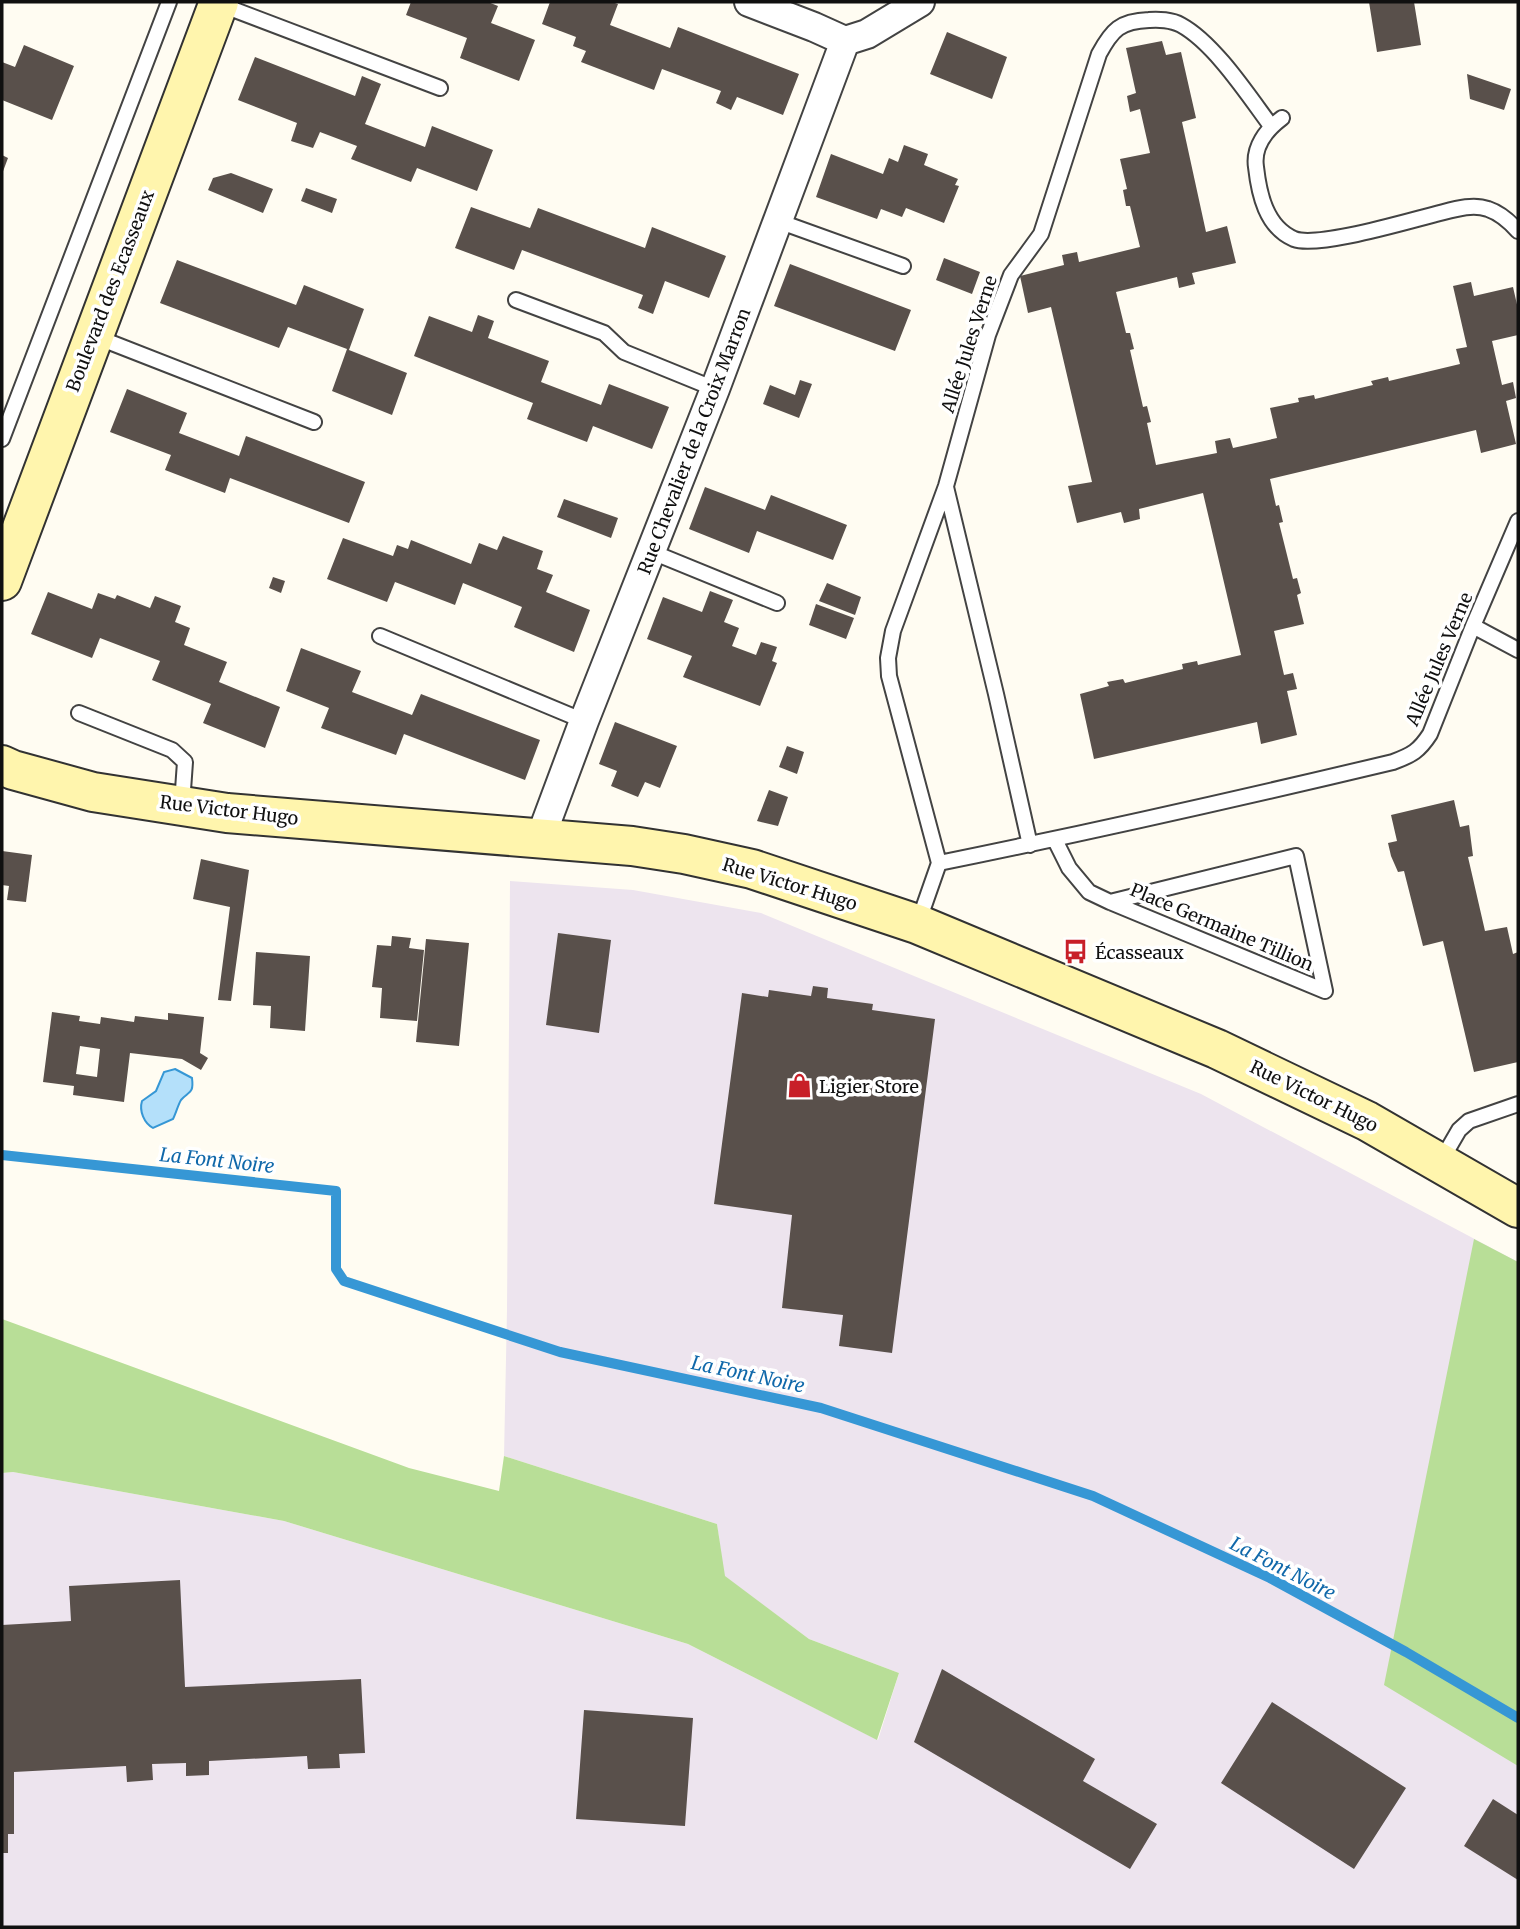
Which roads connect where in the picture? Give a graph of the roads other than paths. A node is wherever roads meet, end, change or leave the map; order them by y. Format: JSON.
{"nodes":[{"id":1,"x":169,"y":2,"type":"edge"},
{"id":2,"x":749,"y":2,"type":"edge"},
{"id":3,"x":920,"y":2,"type":"edge"},
{"id":4,"x":219,"y":3,"type":"edge"},
{"id":5,"x":845,"y":41,"type":"junction"},
{"id":6,"x":440,"y":88,"type":"dead end"},
{"id":7,"x":778,"y":221,"type":"junction"},
{"id":8,"x":1518,"y":231,"type":"edge"},
{"id":9,"x":903,"y":266,"type":"dead end"},
{"id":10,"x":516,"y":300,"type":"dead end"},
{"id":11,"x":93,"y":336,"type":"junction"},
{"id":12,"x":715,"y":389,"type":"junction"},
{"id":13,"x":314,"y":422,"type":"dead end"},
{"id":14,"x":2,"y":439,"type":"edge"},
{"id":15,"x":946,"y":486,"type":"junction"},
{"id":16,"x":1518,"y":521,"type":"edge"},
{"id":17,"x":652,"y":552,"type":"junction"},
{"id":18,"x":2,"y":581,"type":"edge"},
{"id":19,"x":777,"y":603,"type":"dead end"},
{"id":20,"x":1473,"y":626,"type":"junction"},
{"id":21,"x":380,"y":636,"type":"dead end"},
{"id":22,"x":1518,"y":650,"type":"edge"},
{"id":23,"x":79,"y":713,"type":"dead end"},
{"id":24,"x":584,"y":721,"type":"junction"},
{"id":25,"x":2,"y":765,"type":"edge"},
{"id":26,"x":181,"y":805,"type":"junction"},
{"id":27,"x":540,"y":839,"type":"junction"},
{"id":28,"x":1055,"y":840,"type":"junction"},
{"id":29,"x":1030,"y":845,"type":"junction"},
{"id":30,"x":939,"y":863,"type":"junction"},
{"id":31,"x":1110,"y":902,"type":"junction"},
{"id":32,"x":917,"y":924,"type":"junction"},
{"id":33,"x":1518,"y":1104,"type":"edge"},
{"id":34,"x":1440,"y":1162,"type":"junction"},
{"id":35,"x":1518,"y":1208,"type":"edge"}],
"edges":[{"from":1,"to":14,"type":"lane"},
{"from":2,"to":5,"type":"street"},
{"from":3,"to":5,"type":"street"},
{"from":4,"to":6,"type":"lane"},
{"from":4,"to":11,"type":"street","name":"Boulevard des Ecasseaux"},
{"from":5,"to":7,"type":"street","name":"Rue Chevalier de la Croix Marron"},
{"from":7,"to":9,"type":"lane"},
{"from":7,"to":12,"type":"street","name":"Rue Chevalier de la Croix Marron"},
{"from":8,"to":15,"type":"lane","name":"Allée Jules Verne"},
{"from":10,"to":12,"type":"lane"},
{"from":11,"to":13,"type":"lane"},
{"from":11,"to":18,"type":"street","name":"Boulevard des Ecasseaux"},
{"from":12,"to":17,"type":"street","name":"Rue Chevalier de la Croix Marron"},
{"from":15,"to":29,"type":"lane","name":"Allée Jules Verne"},
{"from":15,"to":30,"type":"lane"},
{"from":16,"to":20,"type":"lane","name":"Allée Jules Verne"},
{"from":17,"to":19,"type":"lane"},
{"from":17,"to":24,"type":"street","name":"Rue Chevalier de la Croix Marron"},
{"from":20,"to":22,"type":"lane"},
{"from":20,"to":28,"type":"lane","name":"Allée Jules Verne"},
{"from":21,"to":24,"type":"lane"},
{"from":23,"to":26,"type":"lane"},
{"from":24,"to":27,"type":"street","name":"Rue Chevalier de la Croix Marron"},
{"from":25,"to":26,"type":"street","name":"Rue Victor Hugo"},
{"from":26,"to":27,"type":"street","name":"Rue Victor Hugo"},
{"from":27,"to":32,"type":"street","name":"Rue Victor Hugo"},
{"from":28,"to":29,"type":"lane","name":"Allée Jules Verne"},
{"from":28,"to":31,"type":"lane","name":"Place Germaine Tillion"},
{"from":29,"to":30,"type":"lane","name":"Allée Jules Verne"},
{"from":30,"to":32,"type":"lane"},
{"from":31,"to":31,"type":"lane","name":"Place Germaine Tillion"},
{"from":32,"to":34,"type":"street","name":"Rue Victor Hugo"},
{"from":33,"to":34,"type":"lane"},
{"from":34,"to":35,"type":"street","name":"Rue Victor Hugo"}]}
